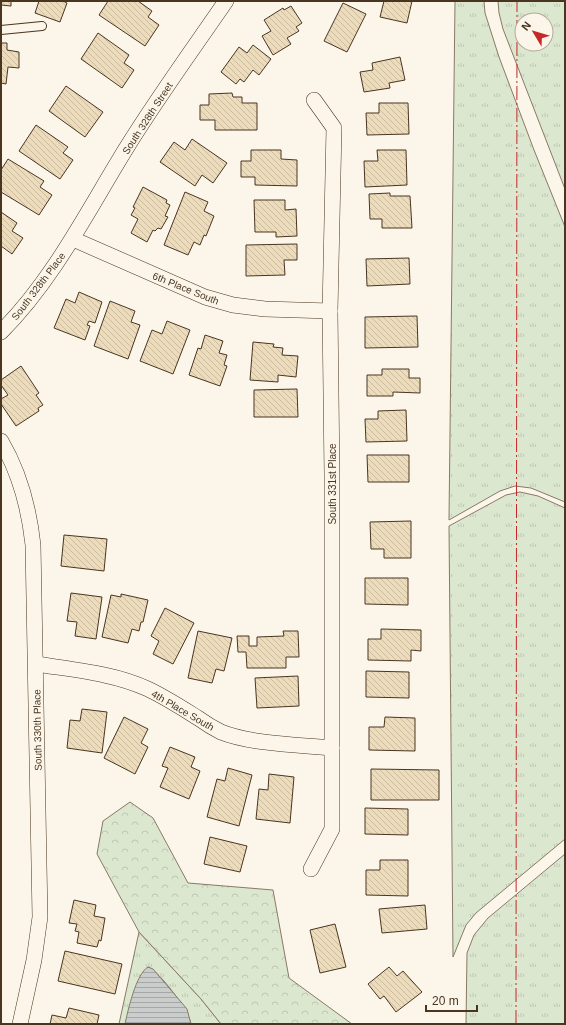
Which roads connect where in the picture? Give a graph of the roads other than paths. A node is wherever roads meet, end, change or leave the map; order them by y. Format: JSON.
{"nodes":[{"id":1,"x":226,"y":1,"type":"edge"},
{"id":2,"x":42,"y":26,"type":"dead end"},
{"id":3,"x":1,"y":30,"type":"edge"},
{"id":4,"x":314,"y":100,"type":"dead end"},
{"id":5,"x":73,"y":239,"type":"junction"},
{"id":6,"x":330,"y":311,"type":"junction"},
{"id":7,"x":1,"y":332,"type":"edge"},
{"id":8,"x":1,"y":441,"type":"edge"},
{"id":9,"x":36,"y":664,"type":"junction"},
{"id":10,"x":332,"y":748,"type":"junction"},
{"id":11,"x":311,"y":869,"type":"dead end"},
{"id":12,"x":20,"y":1024,"type":"edge"}],
"edges":[{"from":1,"to":5,"type":"street","name":"South 328th Street"},
{"from":2,"to":3,"type":"lane"},
{"from":4,"to":6,"type":"street","name":"South 331st Place"},
{"from":5,"to":6,"type":"street","name":"6th Place South"},
{"from":5,"to":7,"type":"street","name":"South 328th Place"},
{"from":6,"to":10,"type":"street","name":"South 331st Place"},
{"from":8,"to":9,"type":"street","name":"South 330th Place"},
{"from":9,"to":10,"type":"street","name":"4th Place South"},
{"from":9,"to":12,"type":"street","name":"South 330th Place"},
{"from":10,"to":11,"type":"street","name":"South 331st Place"}]}
